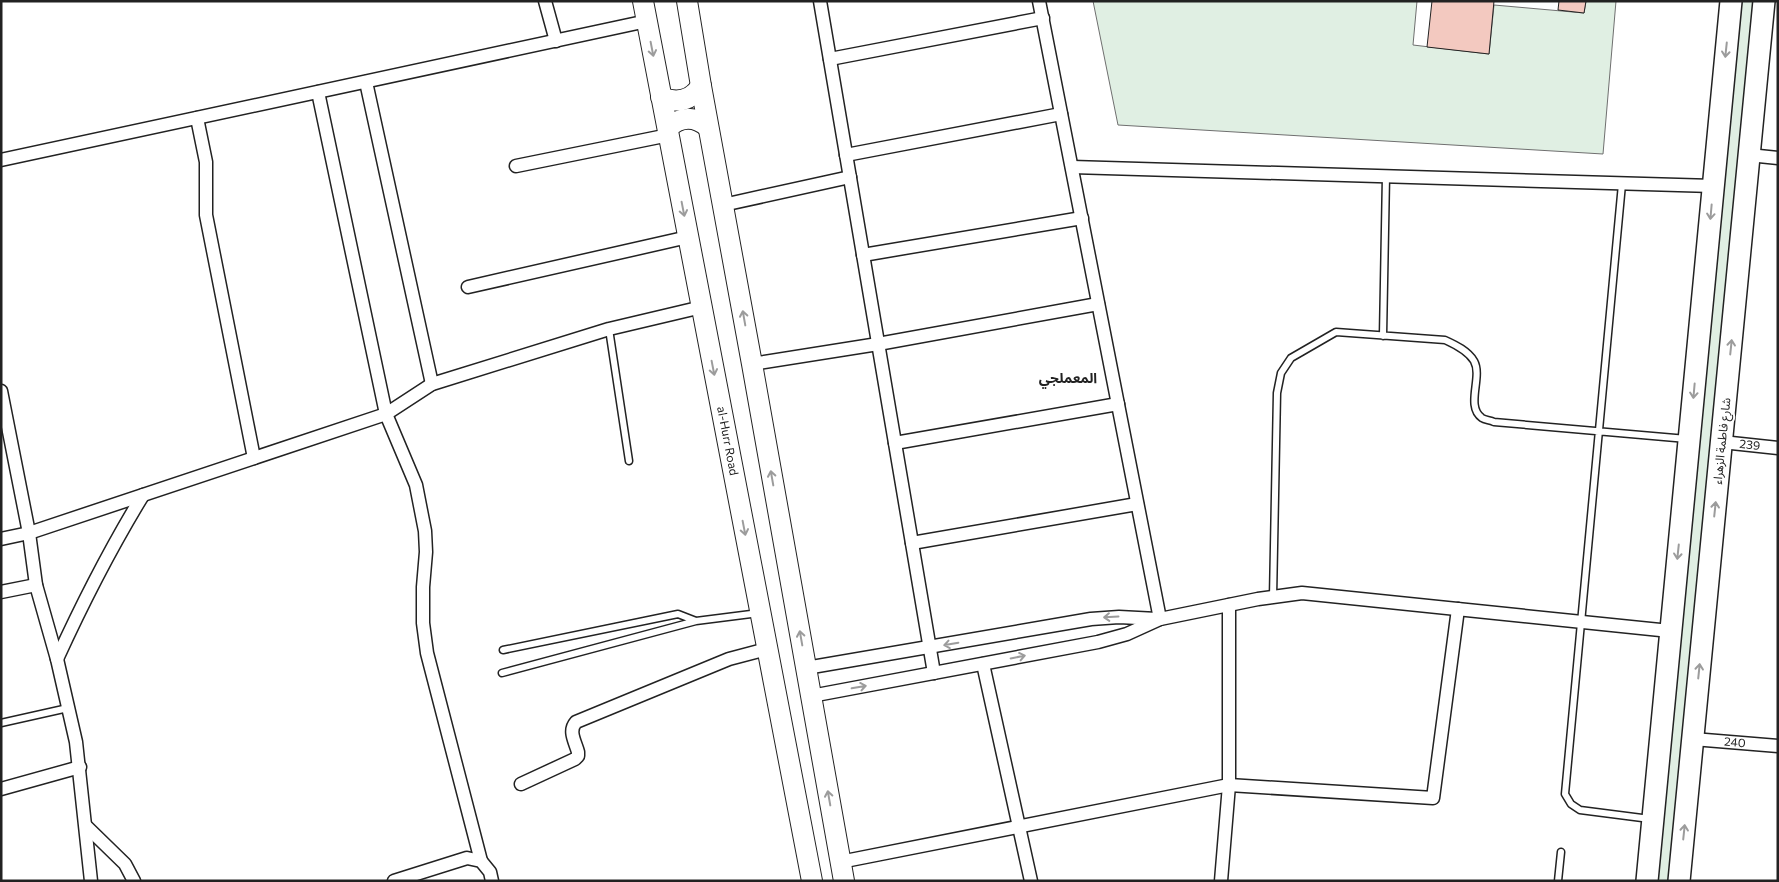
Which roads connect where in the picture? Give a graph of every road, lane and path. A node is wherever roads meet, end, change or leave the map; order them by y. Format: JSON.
{"nodes":[{"id":1,"x":545,"y":1,"type":"edge"},
{"id":2,"x":643,"y":1,"type":"edge"},
{"id":3,"x":687,"y":1,"type":"edge"},
{"id":4,"x":820,"y":1,"type":"edge"},
{"id":5,"x":1039,"y":1,"type":"edge"},
{"id":6,"x":1731,"y":1,"type":"edge"},
{"id":7,"x":1764,"y":1,"type":"edge"},
{"id":8,"x":1043,"y":18,"type":"junction"},
{"id":9,"x":647,"y":21,"type":"junction"},
{"id":10,"x":556,"y":41,"type":"junction"},
{"id":11,"x":830,"y":59,"type":"junction"},
{"id":12,"x":366,"y":82,"type":"junction"},
{"id":13,"x":701,"y":86,"type":"junction"},
{"id":14,"x":318,"y":92,"type":"junction"},
{"id":15,"x":662,"y":97,"type":"junction"},
{"id":16,"x":1062,"y":114,"type":"junction"},
{"id":17,"x":197,"y":118,"type":"junction"},
{"id":18,"x":708,"y":127,"type":"junction"},
{"id":19,"x":668,"y":132,"type":"junction"},
{"id":20,"x":846,"y":155,"type":"junction"},
{"id":21,"x":1749,"y":155,"type":"junction"},
{"id":22,"x":1778,"y":158,"type":"edge"},
{"id":23,"x":1,"y":160,"type":"edge"},
{"id":24,"x":516,"y":166,"type":"dead end"},
{"id":25,"x":1072,"y":168,"type":"junction"},
{"id":26,"x":1386,"y":176,"type":"junction"},
{"id":27,"x":850,"y":177,"type":"junction"},
{"id":28,"x":1622,"y":184,"type":"junction"},
{"id":29,"x":1713,"y":186,"type":"junction"},
{"id":30,"x":723,"y":205,"type":"junction"},
{"id":31,"x":1082,"y":218,"type":"junction"},
{"id":32,"x":688,"y":237,"type":"junction"},
{"id":33,"x":863,"y":255,"type":"junction"},
{"id":34,"x":468,"y":287,"type":"dead end"},
{"id":35,"x":1098,"y":304,"type":"junction"},
{"id":36,"x":702,"y":307,"type":"junction"},
{"id":37,"x":609,"y":329,"type":"junction"},
{"id":38,"x":1383,"y":336,"type":"junction"},
{"id":39,"x":878,"y":344,"type":"junction"},
{"id":40,"x":752,"y":364,"type":"junction"},
{"id":41,"x":432,"y":384,"type":"junction"},
{"id":42,"x":1,"y":391,"type":"edge"},
{"id":43,"x":1118,"y":404,"type":"junction"},
{"id":44,"x":386,"y":414,"type":"junction"},
{"id":45,"x":5,"y":430,"type":"edge"},
{"id":46,"x":1599,"y":431,"type":"junction"},
{"id":47,"x":1689,"y":440,"type":"junction"},
{"id":48,"x":1722,"y":442,"type":"junction"},
{"id":49,"x":895,"y":443,"type":"junction"},
{"id":50,"x":1778,"y":448,"type":"edge"},
{"id":51,"x":254,"y":458,"type":"junction"},
{"id":52,"x":629,"y":461,"type":"dead end"},
{"id":53,"x":143,"y":495,"type":"junction"},
{"id":54,"x":1137,"y":504,"type":"junction"},
{"id":55,"x":29,"y":533,"type":"junction"},
{"id":56,"x":1,"y":539,"type":"edge"},
{"id":57,"x":912,"y":543,"type":"junction"},
{"id":58,"x":36,"y":584,"type":"junction"},
{"id":59,"x":1,"y":592,"type":"edge"},
{"id":60,"x":1273,"y":598,"type":"junction"},
{"id":61,"x":1229,"y":605,"type":"junction"},
{"id":62,"x":1458,"y":609,"type":"junction"},
{"id":63,"x":760,"y":613,"type":"junction"},
{"id":64,"x":1160,"y":620,"type":"junction"},
{"id":65,"x":696,"y":621,"type":"junction"},
{"id":66,"x":1581,"y":622,"type":"junction"},
{"id":67,"x":1670,"y":631,"type":"junction"},
{"id":68,"x":930,"y":648,"type":"junction"},
{"id":69,"x":767,"y":649,"type":"junction"},
{"id":70,"x":503,"y":650,"type":"dead end"},
{"id":71,"x":57,"y":659,"type":"junction"},
{"id":72,"x":983,"y":664,"type":"junction"},
{"id":73,"x":806,"y":668,"type":"junction"},
{"id":74,"x":502,"y":673,"type":"dead end"},
{"id":75,"x":934,"y":673,"type":"junction"},
{"id":76,"x":811,"y":696,"type":"junction"},
{"id":77,"x":68,"y":708,"type":"junction"},
{"id":78,"x":1,"y":723,"type":"edge"},
{"id":79,"x":1693,"y":739,"type":"junction"},
{"id":80,"x":1778,"y":746,"type":"edge"},
{"id":81,"x":80,"y":767,"type":"junction"},
{"id":82,"x":521,"y":784,"type":"dead end"},
{"id":83,"x":1229,"y":785,"type":"junction"},
{"id":84,"x":1,"y":789,"type":"edge"},
{"id":85,"x":1652,"y":819,"type":"junction"},
{"id":86,"x":833,"y":822,"type":"junction"},
{"id":87,"x":86,"y":826,"type":"junction"},
{"id":88,"x":1018,"y":828,"type":"junction"},
{"id":89,"x":802,"y":830,"type":"junction"},
{"id":90,"x":1561,"y":852,"type":"dead end"},
{"id":91,"x":481,"y":861,"type":"junction"},
{"id":92,"x":810,"y":871,"type":"edge"},
{"id":93,"x":842,"y":871,"type":"edge"},
{"id":94,"x":91,"y":881,"type":"edge"},
{"id":95,"x":134,"y":881,"type":"edge"},
{"id":96,"x":394,"y":881,"type":"edge"},
{"id":97,"x":492,"y":881,"type":"edge"},
{"id":98,"x":1031,"y":881,"type":"edge"},
{"id":99,"x":1221,"y":881,"type":"edge"},
{"id":100,"x":1558,"y":881,"type":"edge"},
{"id":101,"x":1647,"y":881,"type":"edge"},
{"id":102,"x":1679,"y":881,"type":"edge"}],
"edges":[{"from":1,"to":10,"type":"street"},
{"from":2,"to":9,"type":"main road","name":"al-Hurr Road"},
{"from":3,"to":13,"type":"main road"},
{"from":4,"to":11,"type":"street"},
{"from":5,"to":8,"type":"street"},
{"from":6,"to":29,"type":"highway","one_way":true},
{"from":7,"to":21,"type":"highway","name":"شارع فاطمة الزهراء"},
{"from":8,"to":11,"type":"street"},
{"from":8,"to":16,"type":"street"},
{"from":9,"to":10,"type":"street"},
{"from":9,"to":15,"type":"main road","name":"al-Hurr Road","one_way":true},
{"from":10,"to":12,"type":"street"},
{"from":11,"to":20,"type":"street"},
{"from":12,"to":14,"type":"street"},
{"from":12,"to":41,"type":"street"},
{"from":13,"to":15,"type":"main road"},
{"from":13,"to":18,"type":"main road"},
{"from":14,"to":17,"type":"street"},
{"from":14,"to":44,"type":"street"},
{"from":15,"to":19,"type":"main road","name":"al-Hurr Road"},
{"from":16,"to":20,"type":"street"},
{"from":16,"to":25,"type":"street"},
{"from":17,"to":23,"type":"street"},
{"from":17,"to":51,"type":"street"},
{"from":18,"to":19,"type":"main road"},
{"from":18,"to":30,"type":"main road"},
{"from":19,"to":24,"type":"street"},
{"from":19,"to":32,"type":"main road","name":"al-Hurr Road","one_way":true},
{"from":20,"to":27,"type":"street"},
{"from":21,"to":22,"type":"street"},
{"from":48,"to":21,"type":"highway","name":"شارع فاطمة الزهراء","one_way":true},
{"from":25,"to":26,"type":"street"},
{"from":25,"to":31,"type":"street"},
{"from":26,"to":28,"type":"street"},
{"from":26,"to":38,"type":"lane"},
{"from":27,"to":30,"type":"street"},
{"from":27,"to":33,"type":"street"},
{"from":28,"to":29,"type":"street"},
{"from":28,"to":46,"type":"lane"},
{"from":29,"to":47,"type":"highway","one_way":true},
{"from":40,"to":30,"type":"main road","one_way":true},
{"from":31,"to":33,"type":"street"},
{"from":31,"to":35,"type":"street"},
{"from":32,"to":34,"type":"street"},
{"from":32,"to":36,"type":"main road","name":"al-Hurr Road"},
{"from":33,"to":39,"type":"street"},
{"from":35,"to":39,"type":"street"},
{"from":35,"to":43,"type":"street"},
{"from":36,"to":37,"type":"street"},
{"from":36,"to":63,"type":"main road","name":"al-Hurr Road","one_way":true},
{"from":37,"to":41,"type":"street"},
{"from":37,"to":52,"type":"lane"},
{"from":38,"to":46,"type":"lane"},
{"from":38,"to":60,"type":"lane"},
{"from":39,"to":40,"type":"street"},
{"from":39,"to":49,"type":"street"},
{"from":73,"to":40,"type":"main road","one_way":true},
{"from":41,"to":44,"type":"street"},
{"from":42,"to":45,"type":"street"},
{"from":43,"to":49,"type":"street"},
{"from":43,"to":54,"type":"street"},
{"from":44,"to":51,"type":"street"},
{"from":44,"to":91,"type":"street"},
{"from":45,"to":55,"type":"street"},
{"from":46,"to":47,"type":"lane"},
{"from":46,"to":66,"type":"lane"},
{"from":47,"to":67,"type":"highway","one_way":true},
{"from":48,"to":50,"type":"street","name":"239"},
{"from":79,"to":48,"type":"highway","name":"شارع فاطمة الزهراء","one_way":true},
{"from":49,"to":57,"type":"street"},
{"from":51,"to":53,"type":"street"},
{"from":53,"to":55,"type":"street"},
{"from":53,"to":71,"type":"street"},
{"from":54,"to":57,"type":"street"},
{"from":54,"to":64,"type":"street"},
{"from":55,"to":56,"type":"street"},
{"from":55,"to":58,"type":"street"},
{"from":57,"to":68,"type":"street"},
{"from":58,"to":59,"type":"street"},
{"from":58,"to":71,"type":"street"},
{"from":60,"to":61,"type":"street"},
{"from":60,"to":62,"type":"street"},
{"from":61,"to":64,"type":"street"},
{"from":61,"to":83,"type":"street"},
{"from":62,"to":66,"type":"street"},
{"from":62,"to":83,"type":"street"},
{"from":63,"to":65,"type":"lane"},
{"from":63,"to":69,"type":"main road","name":"al-Hurr Road"},
{"from":64,"to":68,"type":"street","one_way":true},
{"from":72,"to":64,"type":"street","one_way":true},
{"from":65,"to":70,"type":"lane"},
{"from":65,"to":74,"type":"lane"},
{"from":66,"to":67,"type":"street"},
{"from":66,"to":85,"type":"lane"},
{"from":67,"to":85,"type":"highway"},
{"from":68,"to":73,"type":"street"},
{"from":68,"to":75,"type":"street"},
{"from":69,"to":82,"type":"street"},
{"from":69,"to":89,"type":"main road","name":"al-Hurr Road"},
{"from":71,"to":77,"type":"street"},
{"from":72,"to":75,"type":"street"},
{"from":72,"to":88,"type":"street"},
{"from":73,"to":76,"type":"main road"},
{"from":76,"to":75,"type":"street","one_way":true},
{"from":86,"to":76,"type":"main road","one_way":true},
{"from":77,"to":78,"type":"lane"},
{"from":77,"to":81,"type":"street"},
{"from":79,"to":80,"type":"street","name":"240"},
{"from":102,"to":79,"type":"highway","name":"شارع فاطمة الزهراء","one_way":true},
{"from":81,"to":84,"type":"street"},
{"from":81,"to":87,"type":"street"},
{"from":83,"to":88,"type":"street"},
{"from":83,"to":99,"type":"street"},
{"from":85,"to":101,"type":"highway"},
{"from":86,"to":89,"type":"main road"},
{"from":86,"to":93,"type":"main road"},
{"from":87,"to":94,"type":"street"},
{"from":87,"to":95,"type":"street"},
{"from":88,"to":93,"type":"street"},
{"from":88,"to":98,"type":"street"},
{"from":89,"to":92,"type":"main road","name":"al-Hurr Road"},
{"from":90,"to":100,"type":"lane"},
{"from":91,"to":96,"type":"street"},
{"from":91,"to":97,"type":"street"},
{"from":92,"to":93,"type":"main road"}]}
